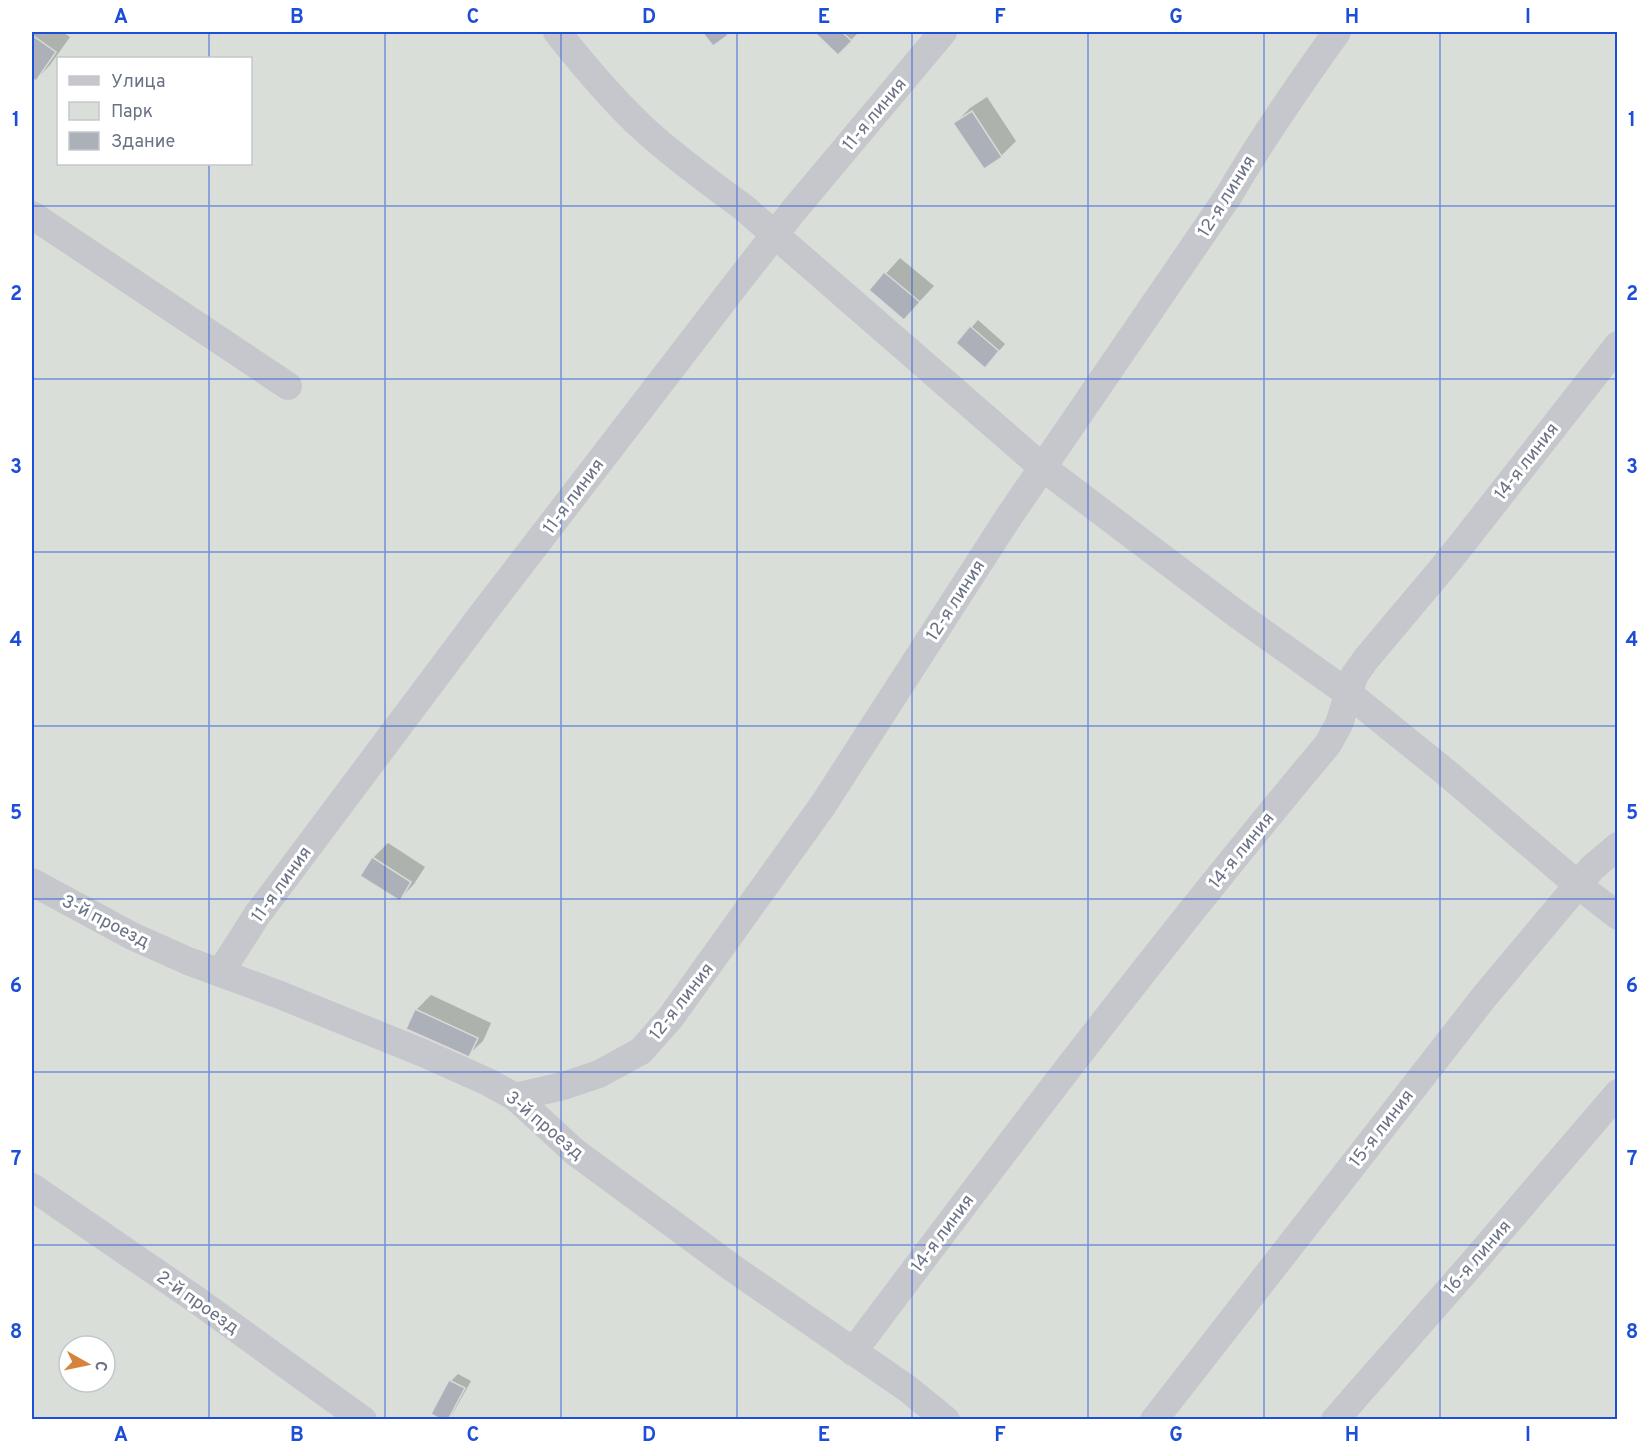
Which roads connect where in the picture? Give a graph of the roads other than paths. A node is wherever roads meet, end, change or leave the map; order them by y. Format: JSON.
{"nodes":[{"id":1,"x":557,"y":32,"type":"edge"},
{"id":2,"x":943,"y":32,"type":"edge"},
{"id":3,"x":1337,"y":32,"type":"edge"},
{"id":4,"x":32,"y":214,"type":"edge"},
{"id":5,"x":774,"y":235,"type":"junction"},
{"id":6,"x":1617,"y":345,"type":"edge"},
{"id":7,"x":288,"y":386,"type":"dead end"},
{"id":8,"x":1042,"y":467,"type":"junction"},
{"id":9,"x":1349,"y":694,"type":"junction"},
{"id":10,"x":1617,"y":846,"type":"edge"},
{"id":11,"x":32,"y":882,"type":"edge"},
{"id":12,"x":1578,"y":885,"type":"junction"},
{"id":13,"x":1617,"y":916,"type":"edge"},
{"id":14,"x":220,"y":973,"type":"junction"},
{"id":15,"x":1617,"y":1093,"type":"edge"},
{"id":16,"x":515,"y":1097,"type":"junction"},
{"id":17,"x":32,"y":1187,"type":"edge"},
{"id":18,"x":853,"y":1352,"type":"junction"},
{"id":19,"x":363,"y":1419,"type":"edge"},
{"id":20,"x":946,"y":1419,"type":"edge"},
{"id":21,"x":1154,"y":1419,"type":"edge"},
{"id":22,"x":1335,"y":1419,"type":"edge"}],
"edges":[{"from":1,"to":5,"type":"street"},
{"from":2,"to":5,"type":"street","name":"11-я линия"},
{"from":3,"to":8,"type":"street","name":"12-я линия"},
{"from":4,"to":7,"type":"street"},
{"from":5,"to":8,"type":"street"},
{"from":5,"to":14,"type":"street","name":"11-я линия"},
{"from":6,"to":9,"type":"street","name":"14-я линия"},
{"from":8,"to":9,"type":"street"},
{"from":8,"to":16,"type":"street","name":"12-я линия"},
{"from":9,"to":12,"type":"street"},
{"from":9,"to":18,"type":"street","name":"14-я линия"},
{"from":10,"to":12,"type":"street","name":"15-я линия"},
{"from":11,"to":14,"type":"street","name":"3-й проезд"},
{"from":12,"to":13,"type":"street"},
{"from":12,"to":21,"type":"street","name":"15-я линия"},
{"from":14,"to":16,"type":"street","name":"3-й проезд"},
{"from":15,"to":22,"type":"street","name":"16-я линия"},
{"from":16,"to":18,"type":"street","name":"3-й проезд"},
{"from":17,"to":19,"type":"street","name":"2-й проезд"},
{"from":18,"to":20,"type":"street","name":"3-й проезд"}]}
